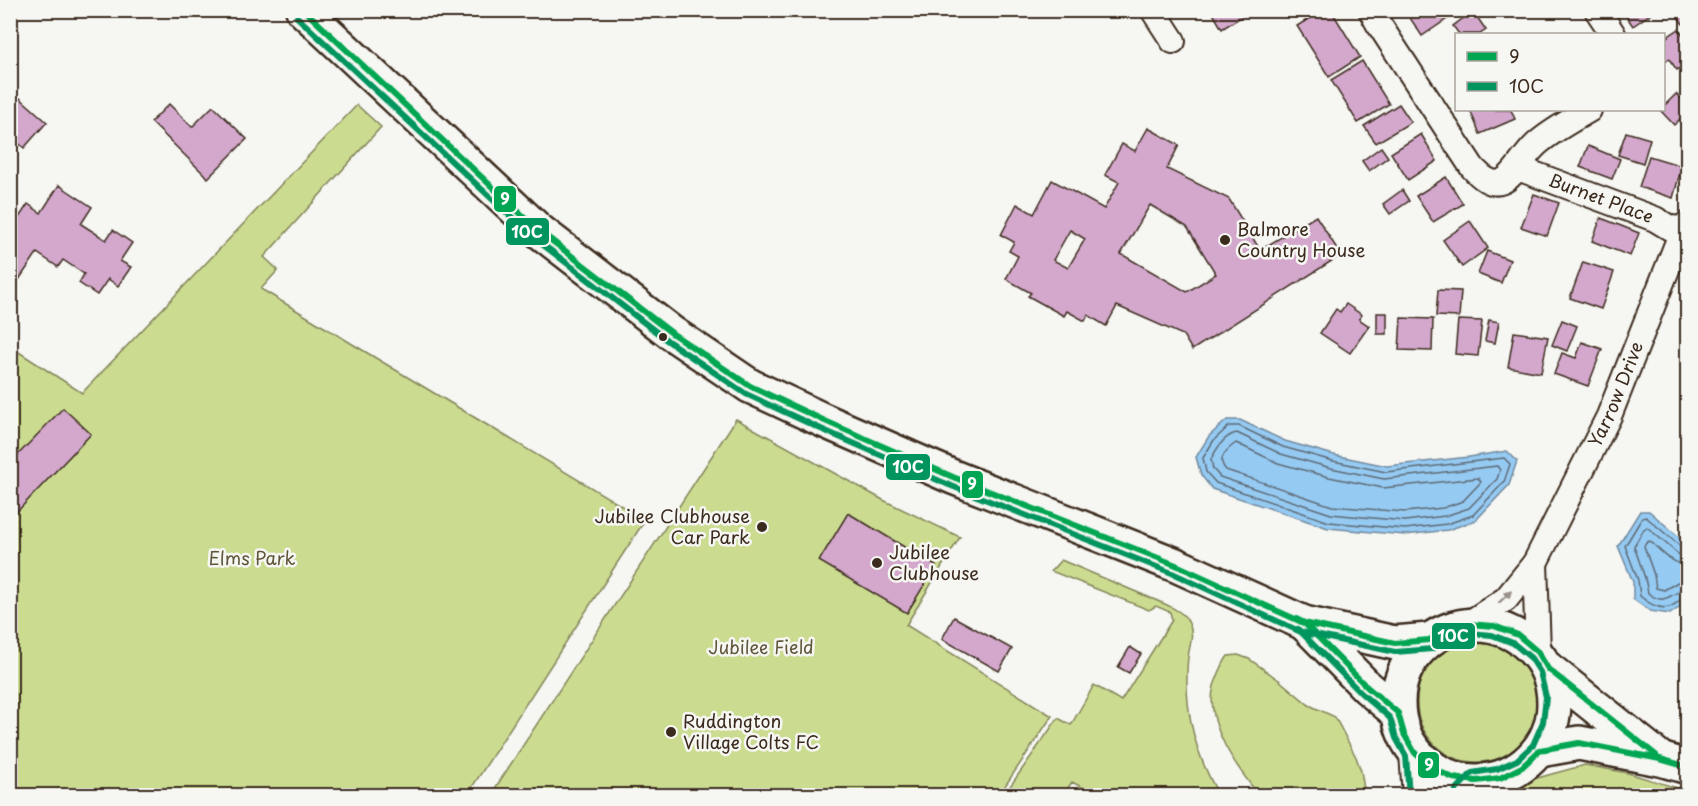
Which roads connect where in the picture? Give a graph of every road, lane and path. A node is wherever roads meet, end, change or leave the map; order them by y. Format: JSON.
{"nodes":[{"id":1,"x":303,"y":10,"type":"edge"},
{"id":2,"x":1153,"y":10,"type":"edge"},
{"id":3,"x":1371,"y":10,"type":"edge"},
{"id":4,"x":1597,"y":10,"type":"edge"},
{"id":5,"x":1612,"y":33,"type":"edge"},
{"id":6,"x":1173,"y":41,"type":"dead end"},
{"id":7,"x":1587,"y":111,"type":"edge"},
{"id":8,"x":1518,"y":168,"type":"junction"},
{"id":9,"x":1685,"y":226,"type":"edge"},
{"id":10,"x":1535,"y":563,"type":"junction"},
{"id":11,"x":1304,"y":623,"type":"junction"},
{"id":12,"x":1468,"y":624,"type":"junction"},
{"id":13,"x":1429,"y":640,"type":"junction"},
{"id":14,"x":1543,"y":661,"type":"junction"},
{"id":15,"x":1398,"y":713,"type":"junction"},
{"id":16,"x":1540,"y":750,"type":"junction"},
{"id":17,"x":1415,"y":753,"type":"junction"},
{"id":18,"x":1674,"y":763,"type":"edge"},
{"id":19,"x":1470,"y":788,"type":"edge"},
{"id":20,"x":1418,"y":795,"type":"edge"}],
"edges":[{"from":1,"to":11,"type":"main road"},
{"from":2,"to":6,"type":"street"},
{"from":3,"to":8,"type":"street"},
{"from":4,"to":5,"type":"street"},
{"from":7,"to":8,"type":"street"},
{"from":8,"to":9,"type":"street","name":"Burnet Place"},
{"from":9,"to":10,"type":"street","name":"Yarrow Drive"},
{"from":12,"to":10,"type":"street","name":"Yarrow Drive","one_way":true},
{"from":10,"to":14,"type":"street"},
{"from":11,"to":13,"type":"main road"},
{"from":11,"to":15,"type":"main road"},
{"from":12,"to":13,"type":"main road"},
{"from":12,"to":14,"type":"main road"},
{"from":13,"to":15,"type":"main road"},
{"from":14,"to":16,"type":"main road"},
{"from":14,"to":18,"type":"main road"},
{"from":15,"to":17,"type":"main road"},
{"from":16,"to":18,"type":"main road"},
{"from":16,"to":19,"type":"main road"},
{"from":17,"to":19,"type":"main road"},
{"from":17,"to":20,"type":"street"}]}
